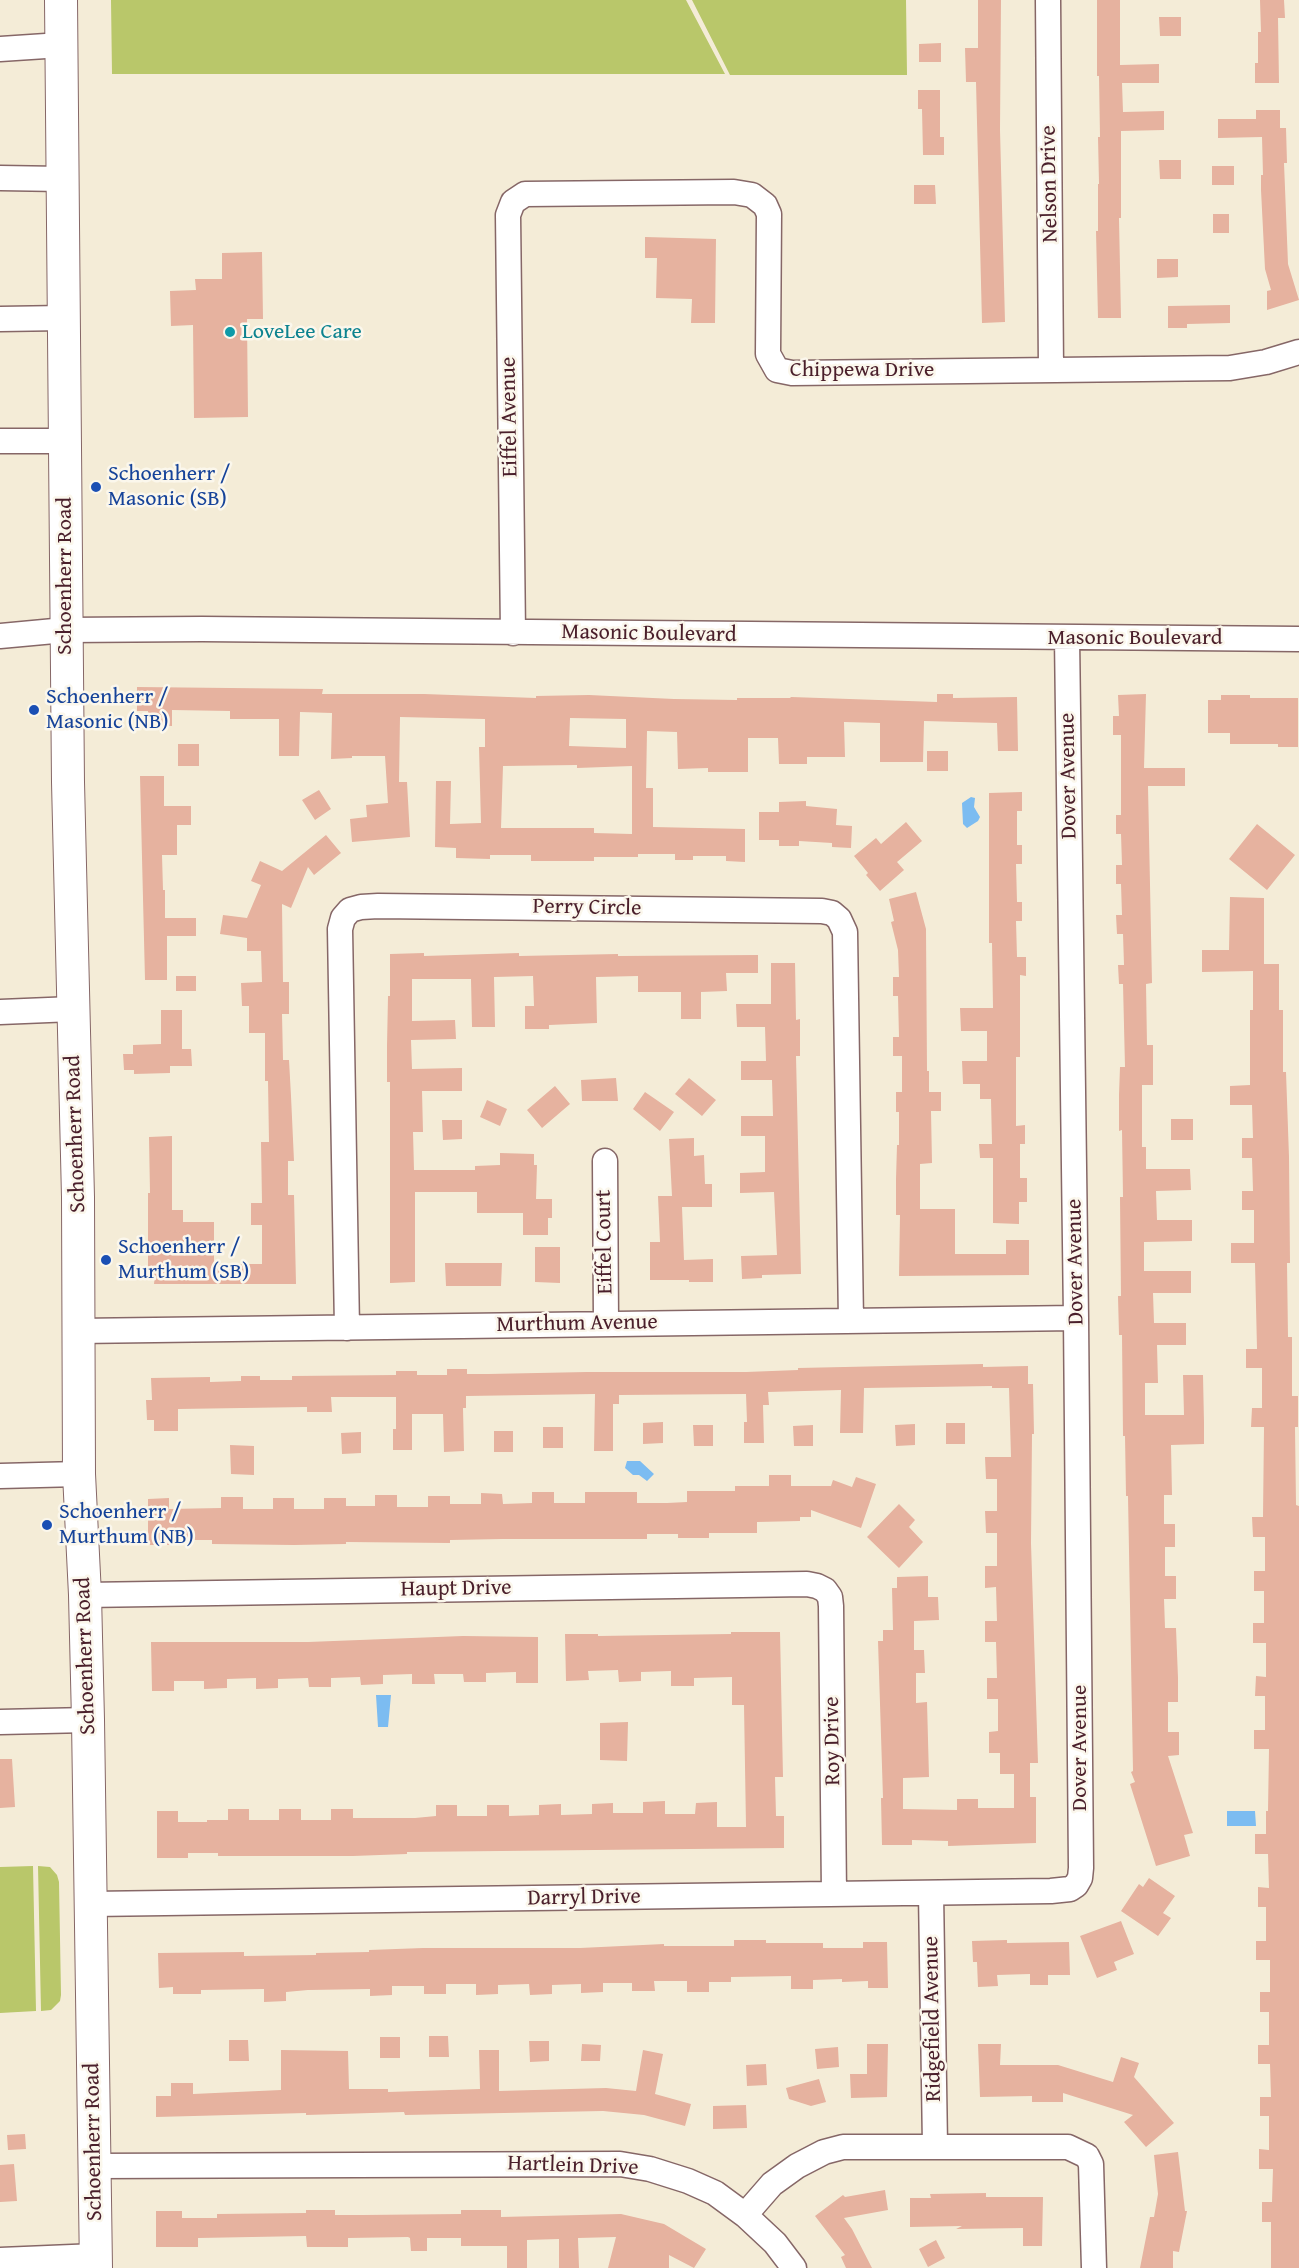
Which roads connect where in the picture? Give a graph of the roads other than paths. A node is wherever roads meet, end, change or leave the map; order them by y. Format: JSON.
{"nodes":[{"id":1,"x":61,"y":0,"type":"edge"},
{"id":2,"x":1048,"y":0,"type":"edge"},
{"id":3,"x":61,"y":45,"type":"junction"},
{"id":4,"x":0,"y":49,"type":"edge"},
{"id":5,"x":0,"y":178,"type":"edge"},
{"id":6,"x":62,"y":179,"type":"junction"},
{"id":7,"x":513,"y":202,"type":"joint"},
{"id":8,"x":63,"y":318,"type":"junction"},
{"id":9,"x":0,"y":319,"type":"edge"},
{"id":10,"x":1299,"y":351,"type":"edge"},
{"id":11,"x":1051,"y":368,"type":"junction"},
{"id":12,"x":0,"y":441,"type":"edge"},
{"id":13,"x":64,"y":441,"type":"junction"},
{"id":14,"x":65,"y":630,"type":"junction"},
{"id":15,"x":513,"y":633,"type":"junction"},
{"id":16,"x":0,"y":636,"type":"edge"},
{"id":17,"x":1067,"y":638,"type":"junction"},
{"id":18,"x":1299,"y":639,"type":"edge"},
{"id":19,"x":73,"y":1009,"type":"junction"},
{"id":20,"x":0,"y":1012,"type":"edge"},
{"id":21,"x":605,"y":1161,"type":"dead end"},
{"id":22,"x":1076,"y":1318,"type":"junction"},
{"id":23,"x":851,"y":1321,"type":"junction"},
{"id":24,"x":606,"y":1323,"type":"junction"},
{"id":25,"x":346,"y":1328,"type":"junction"},
{"id":26,"x":78,"y":1330,"type":"junction"},
{"id":27,"x":80,"y":1474,"type":"junction"},
{"id":28,"x":0,"y":1476,"type":"edge"},
{"id":29,"x":825,"y":1590,"type":"joint"},
{"id":30,"x":85,"y":1594,"type":"junction"},
{"id":31,"x":88,"y":1720,"type":"junction"},
{"id":32,"x":0,"y":1722,"type":"edge"},
{"id":33,"x":1076,"y":1885,"type":"joint"},
{"id":34,"x":931,"y":1893,"type":"junction"},
{"id":35,"x":834,"y":1894,"type":"junction"},
{"id":36,"x":91,"y":1905,"type":"junction"},
{"id":37,"x":935,"y":2146,"type":"junction"},
{"id":38,"x":94,"y":2166,"type":"junction"},
{"id":39,"x":745,"y":2215,"type":"junction"},
{"id":40,"x":0,"y":2260,"type":"edge"},
{"id":41,"x":96,"y":2262,"type":"edge"},
{"id":42,"x":794,"y":2268,"type":"edge"},
{"id":43,"x":1094,"y":2268,"type":"edge"}],
"edges":[{"from":1,"to":3,"type":"main road","name":"Schoenherr Road"},
{"from":2,"to":11,"type":"street","name":"Nelson Drive"},
{"from":3,"to":4,"type":"street"},
{"from":3,"to":6,"type":"main road","name":"Schoenherr Road"},
{"from":5,"to":6,"type":"street"},
{"from":6,"to":8,"type":"main road","name":"Schoenherr Road"},
{"from":7,"to":11,"type":"street","name":"Chippewa Drive"},
{"from":7,"to":15,"type":"street","name":"Eiffel Avenue"},
{"from":8,"to":9,"type":"street"},
{"from":8,"to":13,"type":"main road","name":"Schoenherr Road"},
{"from":10,"to":11,"type":"street","name":"Chippewa Drive"},
{"from":12,"to":13,"type":"street"},
{"from":13,"to":14,"type":"main road","name":"Schoenherr Road"},
{"from":14,"to":15,"type":"street","name":"Masonic Boulevard"},
{"from":14,"to":16,"type":"street","name":"Masonic Boulevard"},
{"from":14,"to":19,"type":"main road","name":"Schoenherr Road"},
{"from":15,"to":17,"type":"street","name":"Masonic Boulevard"},
{"from":17,"to":18,"type":"street","name":"Masonic Boulevard"},
{"from":17,"to":22,"type":"street","name":"Dover Avenue"},
{"from":19,"to":20,"type":"street"},
{"from":19,"to":26,"type":"main road","name":"Schoenherr Road"},
{"from":21,"to":24,"type":"street","name":"Eiffel Court"},
{"from":22,"to":23,"type":"street","name":"Murthum Avenue"},
{"from":22,"to":33,"type":"street","name":"Dover Avenue"},
{"from":23,"to":24,"type":"street","name":"Murthum Avenue"},
{"from":23,"to":25,"type":"street","name":"Perry Circle"},
{"from":24,"to":25,"type":"street","name":"Murthum Avenue"},
{"from":25,"to":26,"type":"street","name":"Murthum Avenue"},
{"from":26,"to":27,"type":"main road","name":"Schoenherr Road"},
{"from":27,"to":28,"type":"street"},
{"from":27,"to":30,"type":"main road","name":"Schoenherr Road"},
{"from":29,"to":30,"type":"street","name":"Haupt Drive"},
{"from":29,"to":35,"type":"street","name":"Roy Drive"},
{"from":30,"to":31,"type":"main road","name":"Schoenherr Road"},
{"from":31,"to":32,"type":"street"},
{"from":31,"to":36,"type":"main road","name":"Schoenherr Road"},
{"from":33,"to":34,"type":"street","name":"Darryl Drive"},
{"from":34,"to":35,"type":"street","name":"Darryl Drive"},
{"from":34,"to":37,"type":"street","name":"Ridgefield Avenue"},
{"from":35,"to":36,"type":"street","name":"Darryl Drive"},
{"from":36,"to":38,"type":"main road","name":"Schoenherr Road"},
{"from":37,"to":39,"type":"street"},
{"from":37,"to":43,"type":"street"},
{"from":38,"to":39,"type":"street","name":"Hartlein Drive"},
{"from":38,"to":41,"type":"main road","name":"Schoenherr Road"},
{"from":39,"to":42,"type":"street"},
{"from":40,"to":41,"type":"street"}]}
